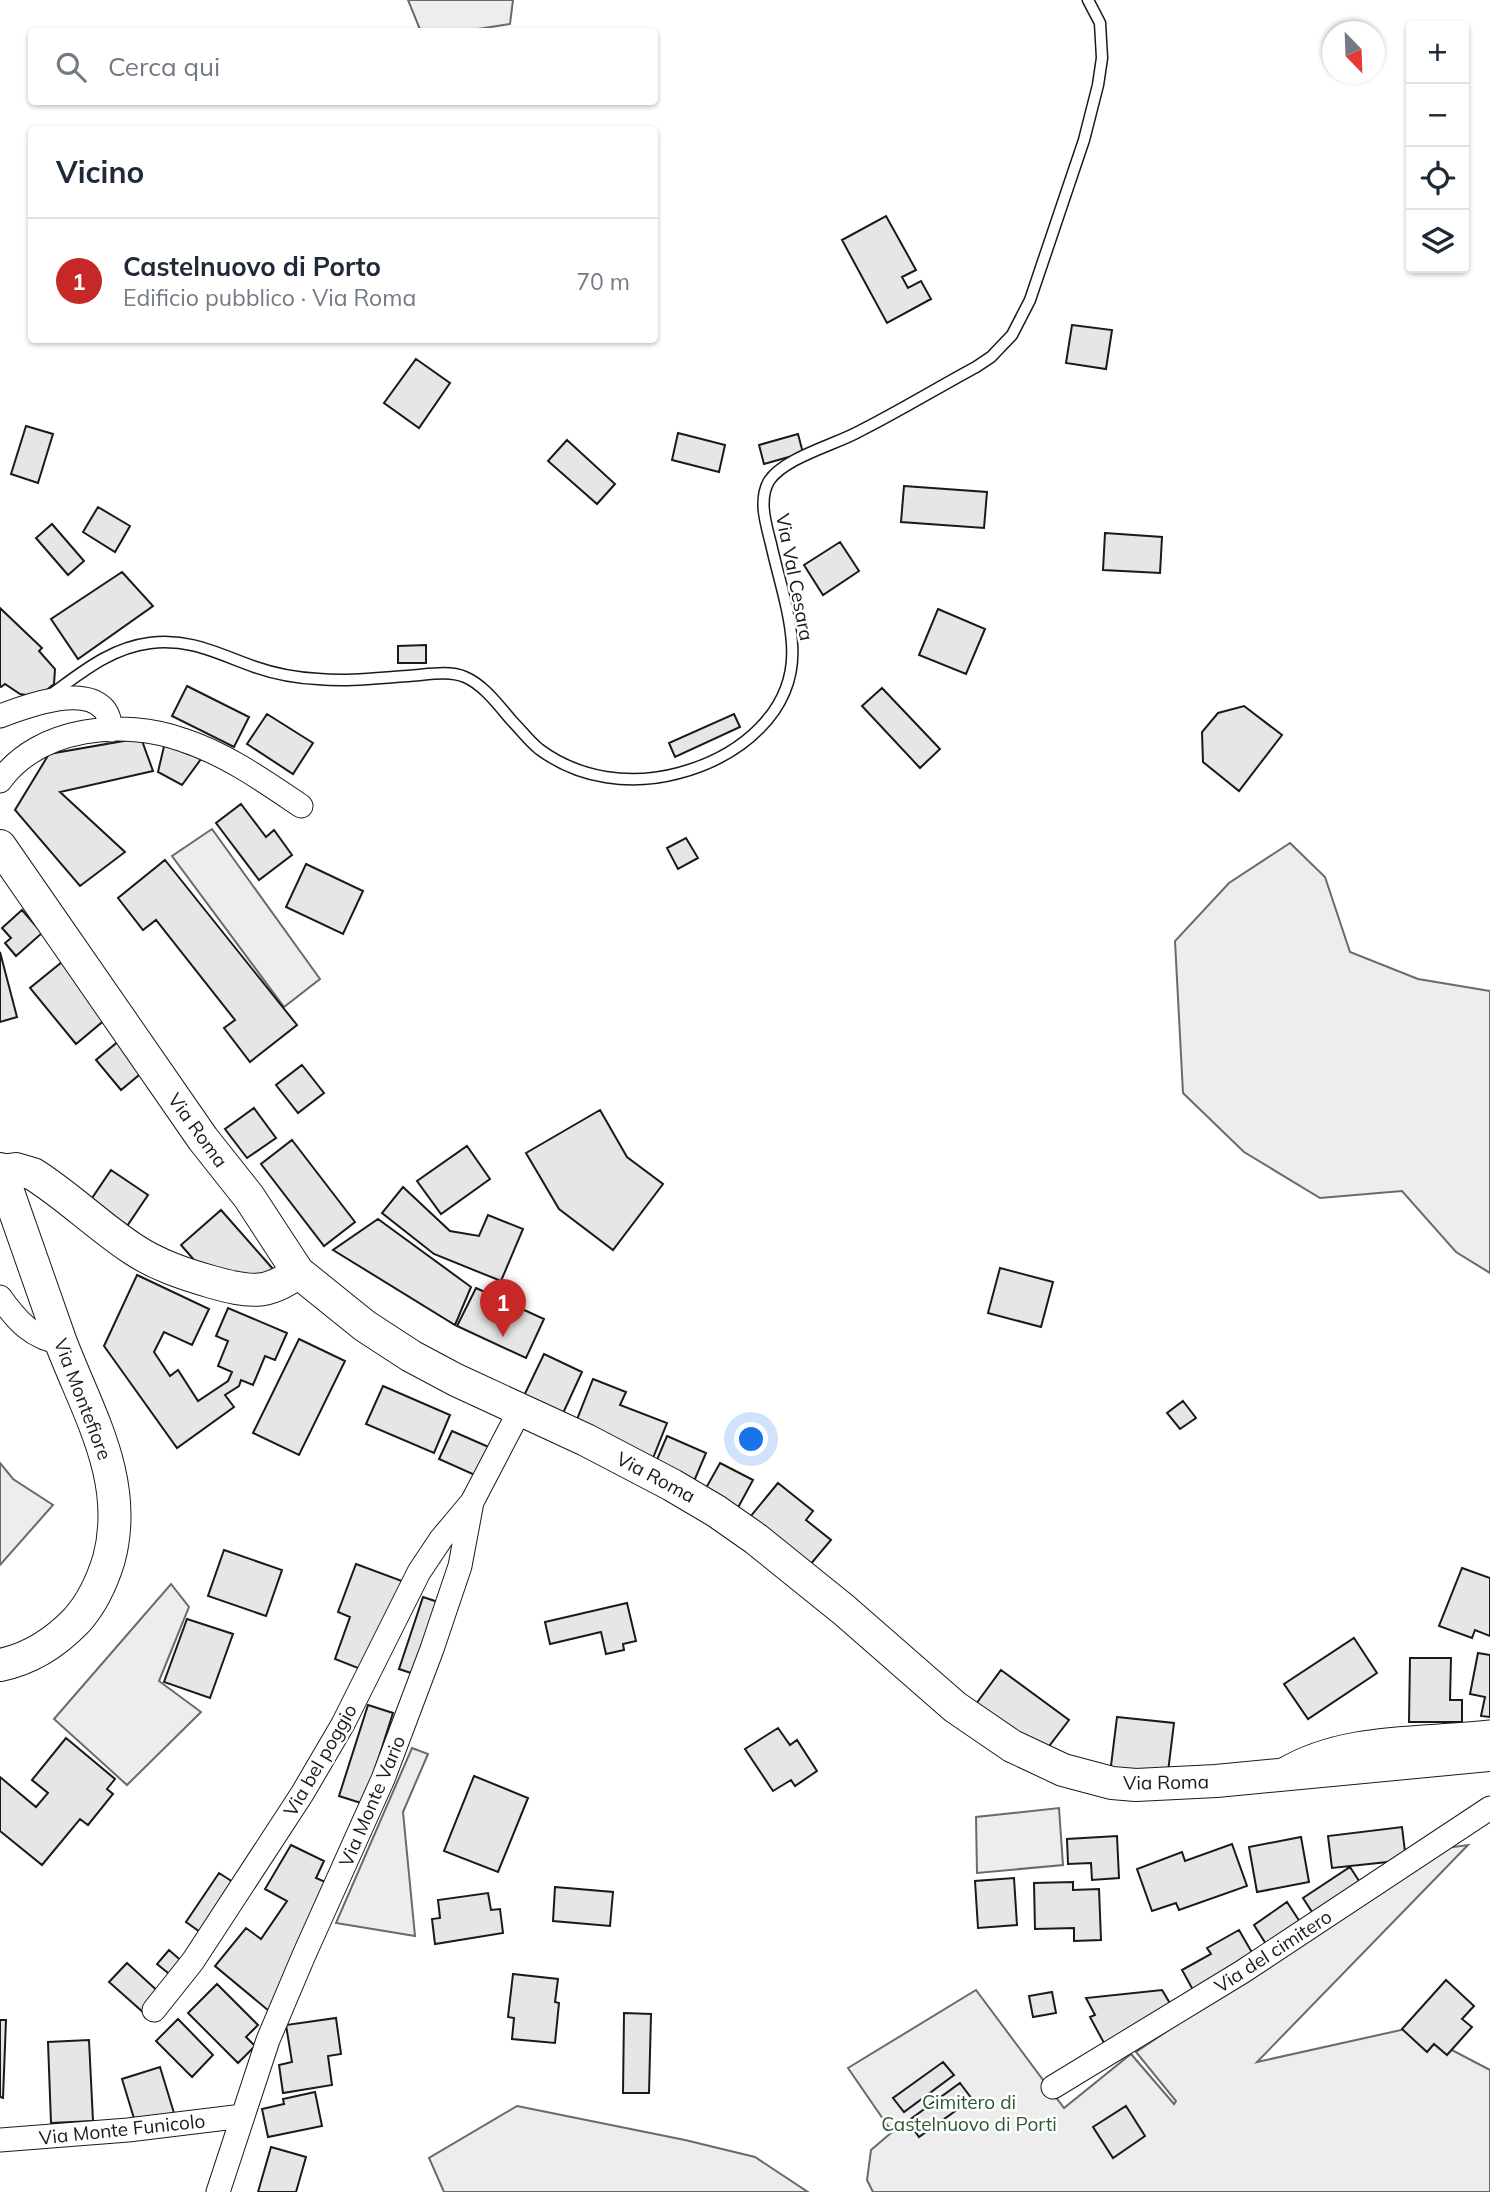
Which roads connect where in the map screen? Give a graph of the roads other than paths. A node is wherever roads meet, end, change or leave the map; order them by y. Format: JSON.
{"nodes":[{"id":1,"x":1088,"y":0,"type":"edge"},
{"id":2,"x":40,"y":703,"type":"junction"},
{"id":3,"x":0,"y":716,"type":"edge"},
{"id":4,"x":111,"y":730,"type":"junction"},
{"id":5,"x":0,"y":781,"type":"edge"},
{"id":6,"x":301,"y":806,"type":"dead end"},
{"id":7,"x":0,"y":846,"type":"edge"},
{"id":8,"x":0,"y":1170,"type":"edge"},
{"id":9,"x":298,"y":1272,"type":"junction"},
{"id":10,"x":0,"y":1297,"type":"edge"},
{"id":11,"x":62,"y":1343,"type":"junction"},
{"id":12,"x":520,"y":1410,"type":"junction"},
{"id":13,"x":472,"y":1502,"type":"junction"},
{"id":14,"x":0,"y":1665,"type":"edge"},
{"id":15,"x":1490,"y":1732,"type":"edge"},
{"id":16,"x":1490,"y":1755,"type":"edge"},
{"id":17,"x":1274,"y":1775,"type":"junction"},
{"id":18,"x":1490,"y":1808,"type":"edge"},
{"id":19,"x":155,"y":2010,"type":"dead end"},
{"id":20,"x":1053,"y":2087,"type":"dead end"},
{"id":21,"x":243,"y":2116,"type":"junction"},
{"id":22,"x":0,"y":2140,"type":"edge"},
{"id":23,"x":218,"y":2192,"type":"edge"}],
"edges":[{"from":1,"to":2,"type":"lane","name":"Via Val Cesara"},
{"from":2,"to":3,"type":"street"},
{"from":2,"to":4,"type":"street"},
{"from":4,"to":5,"type":"street"},
{"from":4,"to":6,"type":"street"},
{"from":7,"to":9,"type":"main road","name":"Via Roma"},
{"from":8,"to":9,"type":"main road"},
{"from":8,"to":11,"type":"main road","name":"Via Montefiore"},
{"from":9,"to":12,"type":"main road","name":"Via Roma"},
{"from":10,"to":11,"type":"street"},
{"from":11,"to":14,"type":"main road","name":"Via Montefiore"},
{"from":12,"to":13,"type":"street","name":"Via Monte Vario"},
{"from":12,"to":17,"type":"main road","name":"Via Roma"},
{"from":13,"to":19,"type":"street","name":"Via bel poggio"},
{"from":13,"to":21,"type":"street","name":"Via Monte Vario"},
{"from":15,"to":17,"type":"street"},
{"from":16,"to":17,"type":"main road","name":"Via Roma"},
{"from":18,"to":20,"type":"street","name":"Via del cimitero"},
{"from":21,"to":22,"type":"street","name":"Via Monte Funicolo"},
{"from":21,"to":23,"type":"street","name":"Via Monte Vario"}]}
